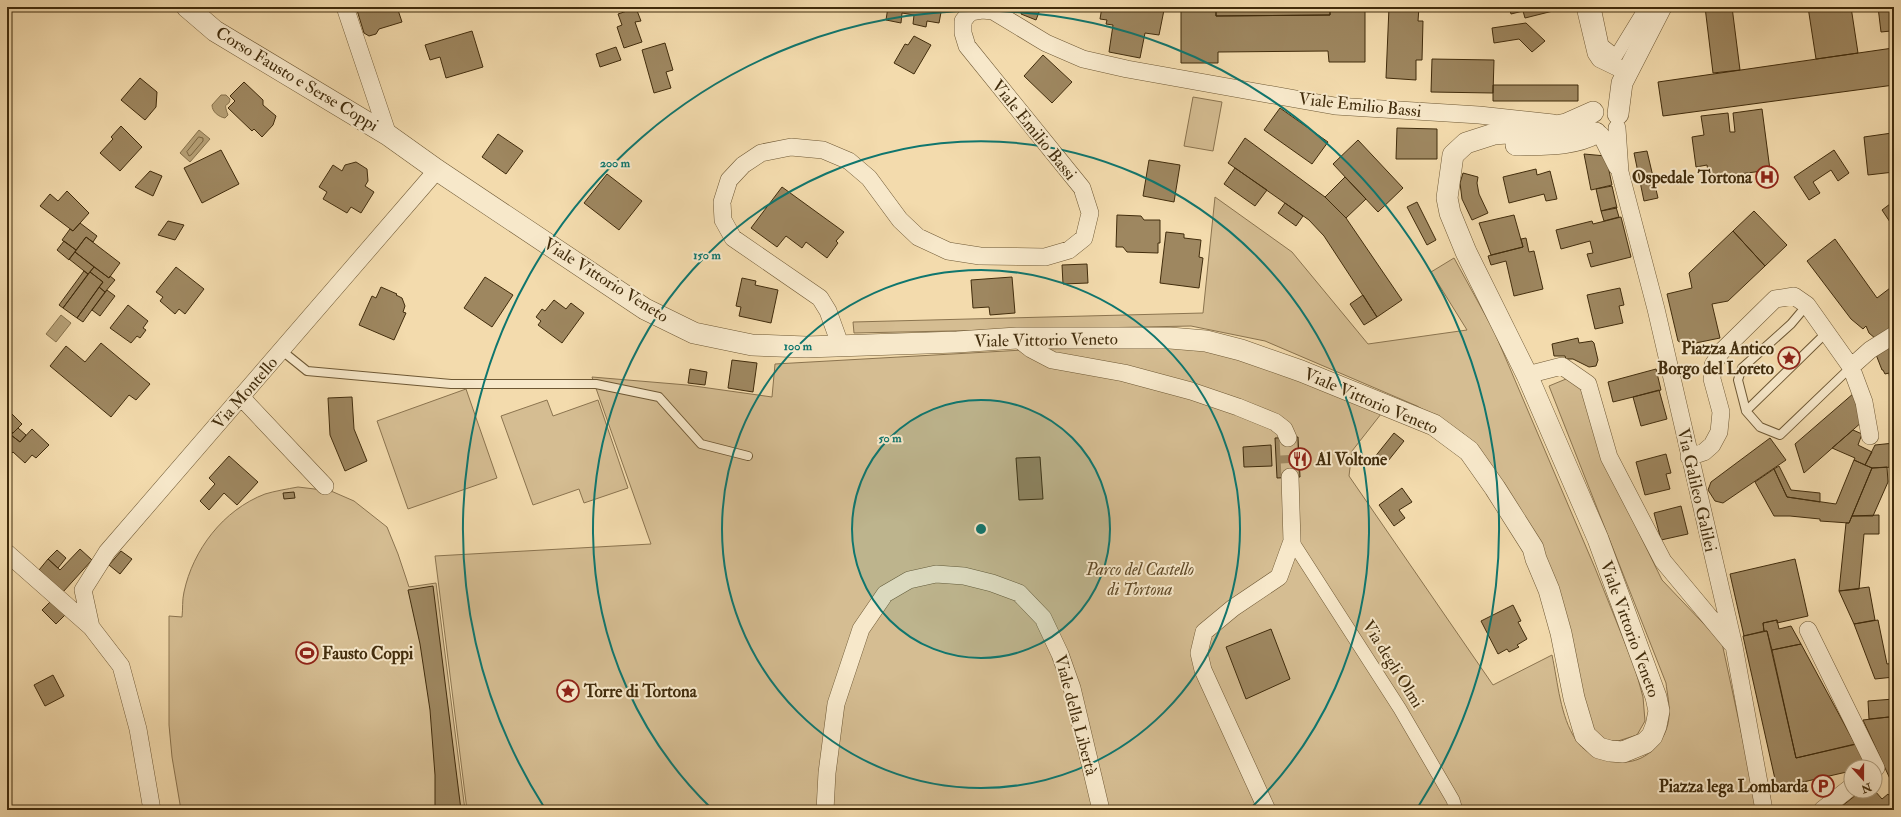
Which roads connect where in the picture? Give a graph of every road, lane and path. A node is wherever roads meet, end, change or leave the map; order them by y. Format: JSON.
{"nodes":[{"id":1,"x":187,"y":7,"type":"edge"},
{"id":2,"x":345,"y":7,"type":"edge"},
{"id":3,"x":1585,"y":7,"type":"edge"},
{"id":4,"x":1594,"y":7,"type":"edge"},
{"id":5,"x":1646,"y":7,"type":"edge"},
{"id":6,"x":1661,"y":7,"type":"edge"},
{"id":7,"x":1625,"y":77,"type":"junction"},
{"id":8,"x":1604,"y":122,"type":"junction"},
{"id":9,"x":1566,"y":124,"type":"junction"},
{"id":10,"x":388,"y":135,"type":"junction"},
{"id":11,"x":1451,"y":166,"type":"junction"},
{"id":12,"x":436,"y":170,"type":"junction"},
{"id":13,"x":1807,"y":305,"type":"junction"},
{"id":14,"x":1826,"y":333,"type":"junction"},
{"id":15,"x":1894,"y":335,"type":"edge"},
{"id":16,"x":1017,"y":338,"type":"junction"},
{"id":17,"x":841,"y":347,"type":"junction"},
{"id":18,"x":281,"y":350,"type":"junction"},
{"id":19,"x":1851,"y":367,"type":"junction"},
{"id":20,"x":1527,"y":375,"type":"junction"},
{"id":21,"x":241,"y":397,"type":"junction"},
{"id":22,"x":1746,"y":411,"type":"junction"},
{"id":23,"x":1870,"y":436,"type":"dead end"},
{"id":24,"x":1288,"y":438,"type":"tunnel mouth"},
{"id":25,"x":748,"y":456,"type":"dead end"},
{"id":26,"x":1689,"y":457,"type":"junction"},
{"id":27,"x":1290,"y":477,"type":"tunnel mouth"},
{"id":28,"x":325,"y":486,"type":"dead end"},
{"id":29,"x":1292,"y":542,"type":"junction"},
{"id":30,"x":7,"y":553,"type":"edge"},
{"id":31,"x":91,"y":627,"type":"junction"},
{"id":32,"x":1808,"y":630,"type":"dead end"},
{"id":33,"x":1734,"y":646,"type":"junction"},
{"id":34,"x":1872,"y":759,"type":"edge"},
{"id":35,"x":1843,"y":793,"type":"edge"},
{"id":36,"x":152,"y":810,"type":"edge"},
{"id":37,"x":825,"y":810,"type":"edge"},
{"id":38,"x":1102,"y":810,"type":"edge"},
{"id":39,"x":1267,"y":810,"type":"edge"},
{"id":40,"x":1456,"y":810,"type":"edge"},
{"id":41,"x":1764,"y":810,"type":"edge"},
{"id":42,"x":1822,"y":810,"type":"edge"}],
"edges":[{"from":1,"to":10,"type":"street","name":"Corso Fausto e Serse Coppi"},
{"from":2,"to":10,"type":"street"},
{"from":3,"to":7,"type":"street"},
{"from":4,"to":5,"type":"street"},
{"from":6,"to":7,"type":"street"},
{"from":7,"to":8,"type":"street"},
{"from":8,"to":9,"type":"street","name":"Viale Vittorio Veneto"},
{"from":8,"to":11,"type":"street"},
{"from":8,"to":26,"type":"street","name":"Via Galileo Galilei"},
{"from":9,"to":11,"type":"street","name":"Viale Vittorio Veneto"},
{"from":9,"to":17,"type":"street","name":"Viale Emilio Bassi"},
{"from":10,"to":12,"type":"street"},
{"from":11,"to":20,"type":"street","name":"Viale Vittorio Veneto"},
{"from":12,"to":17,"type":"street","name":"Viale Vittorio Veneto"},
{"from":12,"to":18,"type":"street","name":"Via Montello"},
{"from":13,"to":14,"type":"street"},
{"from":13,"to":22,"type":"lane"},
{"from":13,"to":26,"type":"street"},
{"from":14,"to":19,"type":"street"},
{"from":14,"to":22,"type":"lane"},
{"from":15,"to":19,"type":"street"},
{"from":16,"to":17,"type":"street","name":"Viale Vittorio Veneto"},
{"from":16,"to":20,"type":"street","name":"Viale Vittorio Veneto"},
{"from":16,"to":24,"type":"street"},
{"from":18,"to":21,"type":"street","name":"Via Montello"},
{"from":18,"to":25,"type":"lane"},
{"from":19,"to":22,"type":"lane"},
{"from":19,"to":23,"type":"street"},
{"from":20,"to":33,"type":"street"},
{"from":21,"to":28,"type":"street"},
{"from":21,"to":31,"type":"street","name":"Via Montello"},
{"from":26,"to":33,"type":"street","name":"Via Galileo Galilei"},
{"from":27,"to":29,"type":"street"},
{"from":29,"to":39,"type":"street"},
{"from":29,"to":40,"type":"street","name":"Via degli Olmi"},
{"from":30,"to":31,"type":"street"},
{"from":31,"to":36,"type":"street"},
{"from":32,"to":34,"type":"street"},
{"from":33,"to":41,"type":"street","name":"Via Galileo Galilei"},
{"from":35,"to":42,"type":"street"},
{"from":37,"to":38,"type":"street","name":"Viale della Libertà"}]}
